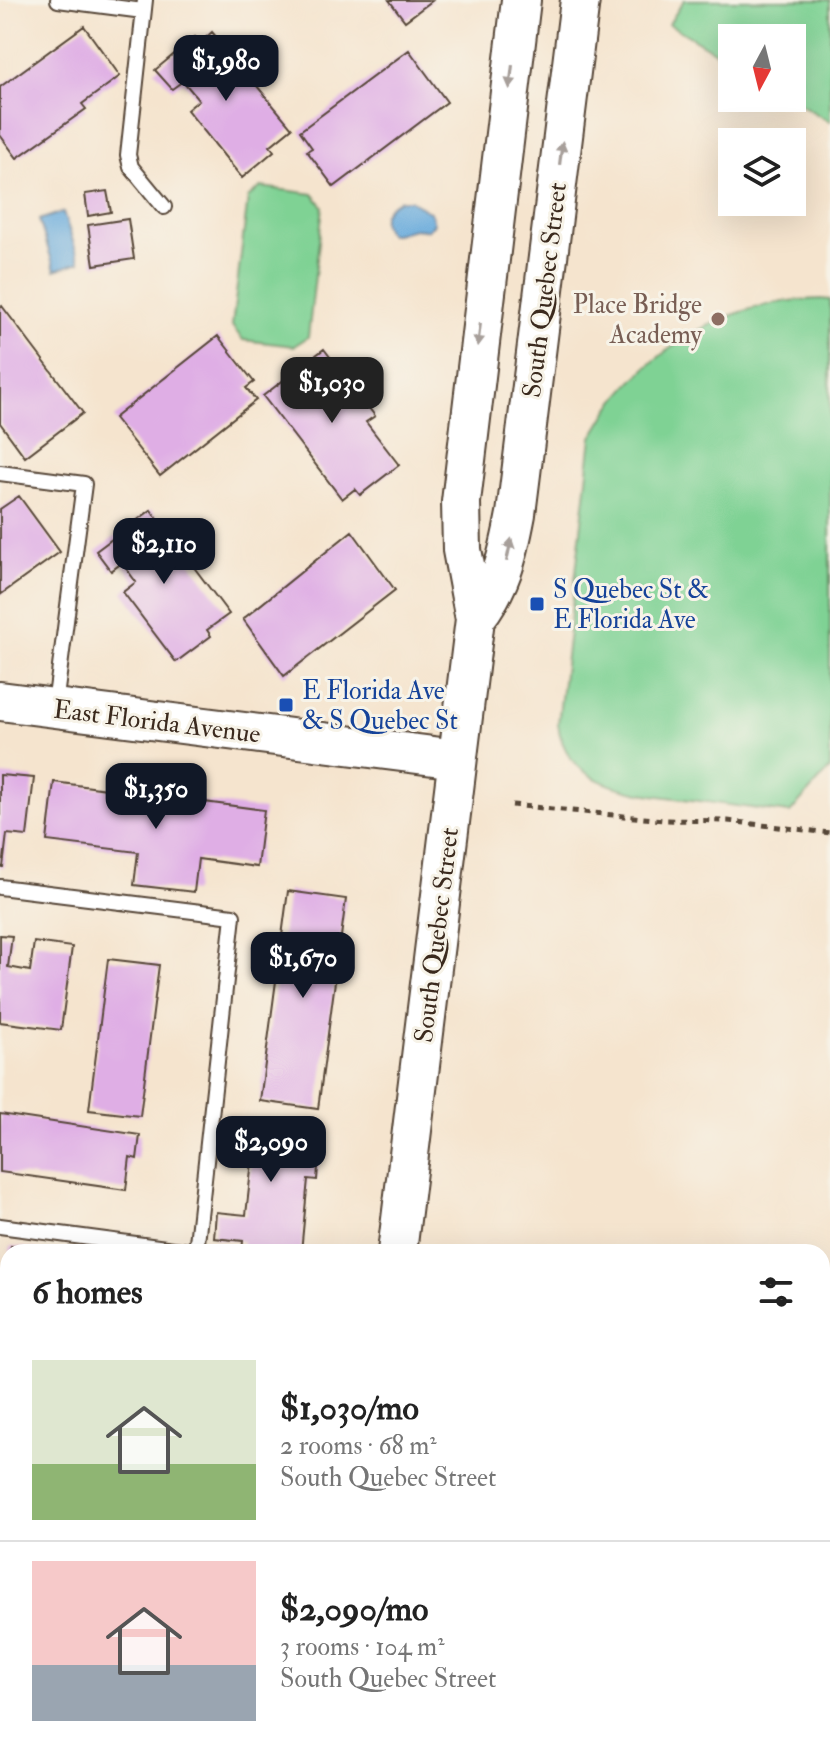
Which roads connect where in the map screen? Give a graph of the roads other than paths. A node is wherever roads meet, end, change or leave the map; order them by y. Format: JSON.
{"nodes":[{"id":1,"x":58,"y":0,"type":"edge"},
{"id":2,"x":521,"y":0,"type":"edge"},
{"id":3,"x":580,"y":0,"type":"edge"},
{"id":4,"x":144,"y":5,"type":"edge"},
{"id":5,"x":164,"y":207,"type":"dead end"},
{"id":6,"x":0,"y":473,"type":"edge"},
{"id":7,"x":475,"y":619,"type":"junction"},
{"id":8,"x":0,"y":701,"type":"edge"},
{"id":9,"x":55,"y":708,"type":"junction"},
{"id":10,"x":457,"y":759,"type":"junction"},
{"id":11,"x":0,"y":887,"type":"edge"},
{"id":12,"x":0,"y":1226,"type":"edge"},
{"id":13,"x":136,"y":1244,"type":"edge"},
{"id":14,"x":197,"y":1244,"type":"edge"},
{"id":15,"x":398,"y":1244,"type":"edge"}],
"edges":[{"from":1,"to":4,"type":"lane"},
{"from":2,"to":7,"type":"main road","name":"South Quebec Street","one_way":true},
{"from":7,"to":3,"type":"main road","name":"South Quebec Street","one_way":true},
{"from":4,"to":5,"type":"lane"},
{"from":6,"to":9,"type":"lane"},
{"from":7,"to":10,"type":"main road","name":"South Quebec Street"},
{"from":8,"to":9,"type":"main road","name":"East Florida Avenue"},
{"from":9,"to":10,"type":"main road","name":"East Florida Avenue"},
{"from":10,"to":15,"type":"main road","name":"South Quebec Street"},
{"from":11,"to":14,"type":"lane"},
{"from":12,"to":13,"type":"lane"}]}
